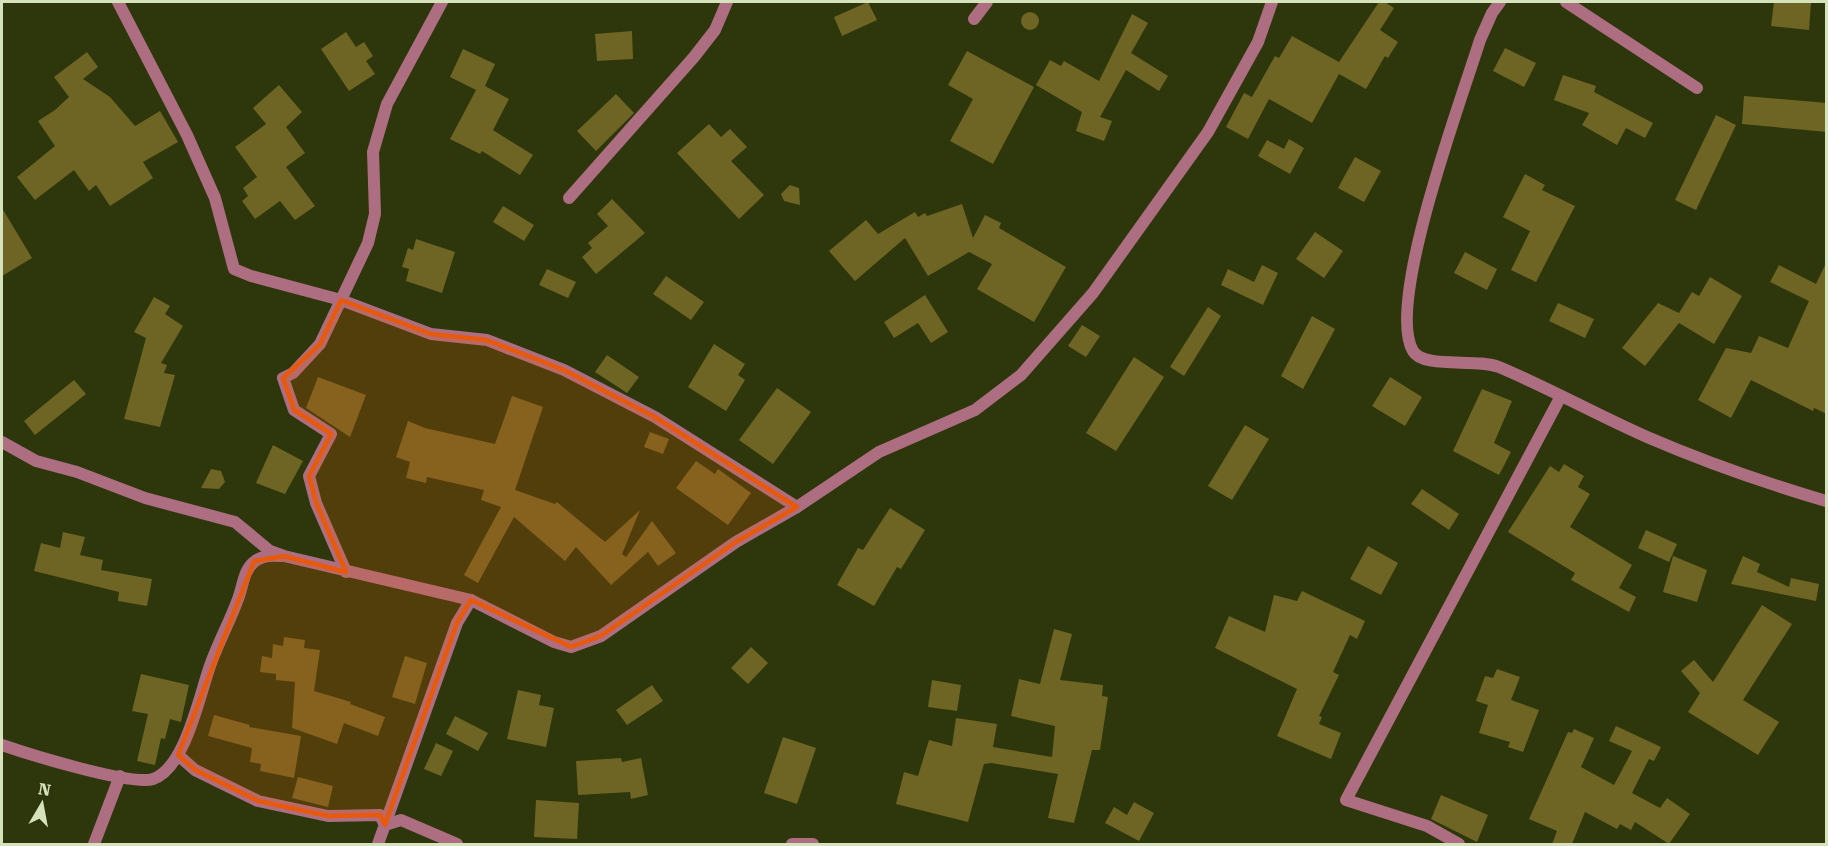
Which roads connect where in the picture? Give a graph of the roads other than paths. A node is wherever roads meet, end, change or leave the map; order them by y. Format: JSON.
{"nodes":[{"id":1,"x":118,"y":2,"type":"edge"},
{"id":2,"x":442,"y":2,"type":"edge"},
{"id":3,"x":727,"y":2,"type":"edge"},
{"id":4,"x":987,"y":2,"type":"edge"},
{"id":5,"x":1272,"y":2,"type":"edge"},
{"id":6,"x":1500,"y":2,"type":"edge"},
{"id":7,"x":1566,"y":2,"type":"edge"},
{"id":8,"x":974,"y":19,"type":"dead end"},
{"id":9,"x":1697,"y":88,"type":"dead end"},
{"id":10,"x":569,"y":198,"type":"dead end"},
{"id":11,"x":341,"y":300,"type":"junction"},
{"id":12,"x":1561,"y":396,"type":"junction"},
{"id":13,"x":2,"y":442,"type":"edge"},
{"id":14,"x":1827,"y":501,"type":"edge"},
{"id":15,"x":797,"y":507,"type":"junction"},
{"id":16,"x":284,"y":556,"type":"junction"},
{"id":17,"x":346,"y":572,"type":"junction"},
{"id":18,"x":471,"y":600,"type":"junction"},
{"id":19,"x":2,"y":745,"type":"edge"},
{"id":20,"x":178,"y":755,"type":"junction"},
{"id":21,"x":120,"y":777,"type":"junction"},
{"id":22,"x":386,"y":825,"type":"junction"},
{"id":23,"x":94,"y":844,"type":"edge"},
{"id":24,"x":378,"y":844,"type":"edge"},
{"id":25,"x":457,"y":844,"type":"edge"},
{"id":26,"x":792,"y":844,"type":"edge"},
{"id":27,"x":813,"y":844,"type":"edge"},
{"id":28,"x":1459,"y":844,"type":"edge"}],
"edges":[{"from":1,"to":11,"type":"street"},
{"from":2,"to":11,"type":"street"},
{"from":3,"to":10,"type":"street"},
{"from":4,"to":8,"type":"street"},
{"from":5,"to":15,"type":"street"},
{"from":6,"to":12,"type":"street"},
{"from":7,"to":9,"type":"street"},
{"from":11,"to":15,"type":"street"},
{"from":11,"to":17,"type":"street"},
{"from":12,"to":14,"type":"street"},
{"from":12,"to":28,"type":"street"},
{"from":13,"to":16,"type":"street"},
{"from":15,"to":18,"type":"street"},
{"from":16,"to":17,"type":"street"},
{"from":16,"to":20,"type":"street"},
{"from":17,"to":18,"type":"street"},
{"from":18,"to":22,"type":"street"},
{"from":19,"to":21,"type":"street"},
{"from":20,"to":21,"type":"street"},
{"from":20,"to":22,"type":"street"},
{"from":21,"to":23,"type":"street"},
{"from":22,"to":24,"type":"street"},
{"from":22,"to":25,"type":"street"},
{"from":26,"to":27,"type":"street"}]}
